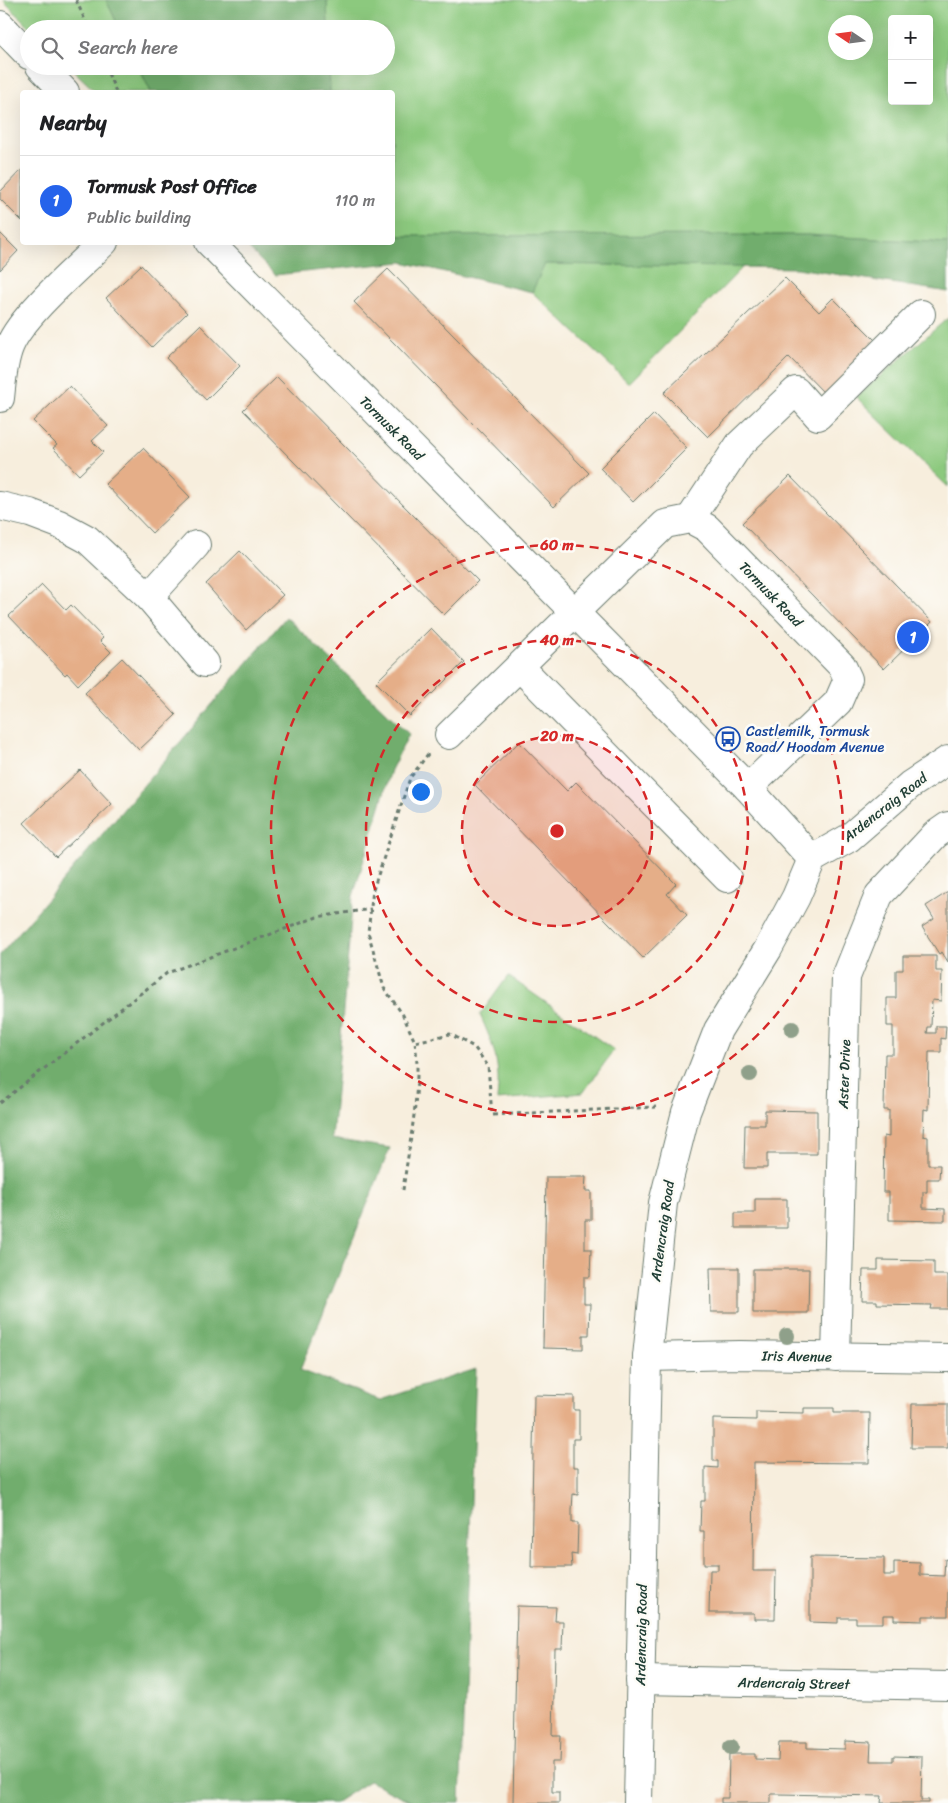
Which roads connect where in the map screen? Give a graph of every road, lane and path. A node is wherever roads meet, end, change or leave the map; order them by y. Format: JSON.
{"nodes":[{"id":1,"x":76,"y":0,"type":"edge"},
{"id":2,"x":85,"y":20,"type":"edge"},
{"id":3,"x":49,"y":75,"type":"edge"},
{"id":4,"x":109,"y":75,"type":"edge"},
{"id":5,"x":63,"y":90,"type":"edge"},
{"id":6,"x":115,"y":90,"type":"edge"},
{"id":7,"x":101,"y":245,"type":"edge"},
{"id":8,"x":213,"y":245,"type":"edge"},
{"id":9,"x":922,"y":314,"type":"dead end"},
{"id":10,"x":0,"y":398,"type":"edge"},
{"id":11,"x":0,"y":506,"type":"edge"},
{"id":12,"x":690,"y":519,"type":"junction"},
{"id":13,"x":196,"y":545,"type":"dead end"},
{"id":14,"x":149,"y":596,"type":"junction"},
{"id":15,"x":575,"y":614,"type":"junction"},
{"id":16,"x":205,"y":663,"type":"dead end"},
{"id":17,"x":520,"y":667,"type":"junction"},
{"id":18,"x":449,"y":735,"type":"joint"},
{"id":19,"x":948,"y":760,"type":"edge"},
{"id":20,"x":748,"y":788,"type":"junction"},
{"id":21,"x":948,"y":826,"type":"edge"},
{"id":22,"x":812,"y":859,"type":"junction"},
{"id":23,"x":727,"y":878,"type":"dead end"},
{"id":24,"x":371,"y":909,"type":"junction"},
{"id":25,"x":415,"y":1042,"type":"junction"},
{"id":26,"x":0,"y":1103,"type":"edge"},
{"id":27,"x":686,"y":1112,"type":"junction"},
{"id":28,"x":404,"y":1190,"type":"dead end"},
{"id":29,"x":647,"y":1357,"type":"junction"},
{"id":30,"x":836,"y":1357,"type":"junction"},
{"id":31,"x":948,"y":1358,"type":"edge"},
{"id":32,"x":640,"y":1680,"type":"junction"},
{"id":33,"x":948,"y":1686,"type":"edge"},
{"id":34,"x":638,"y":1803,"type":"edge"}],
"edges":[{"from":1,"to":2,"type":"path"},
{"from":3,"to":5,"type":"street"},
{"from":4,"to":6,"type":"path"},
{"from":7,"to":10,"type":"street"},
{"from":8,"to":15,"type":"street","name":"Tormusk Road"},
{"from":9,"to":12,"type":"street"},
{"from":11,"to":14,"type":"street"},
{"from":12,"to":15,"type":"street"},
{"from":12,"to":20,"type":"street","name":"Tormusk Road"},
{"from":13,"to":14,"type":"street"},
{"from":14,"to":16,"type":"street"},
{"from":15,"to":17,"type":"street"},
{"from":15,"to":20,"type":"street","name":"Tormusk Road"},
{"from":17,"to":18,"type":"street"},
{"from":17,"to":23,"type":"street"},
{"from":18,"to":24,"type":"path"},
{"from":19,"to":22,"type":"street","name":"Ardencraig Road"},
{"from":20,"to":22,"type":"street","name":"Tormusk Road"},
{"from":21,"to":30,"type":"street","name":"Aster Drive"},
{"from":22,"to":27,"type":"street","name":"Ardencraig Road"},
{"from":24,"to":25,"type":"path"},
{"from":24,"to":26,"type":"path"},
{"from":25,"to":27,"type":"path"},
{"from":25,"to":28,"type":"path"},
{"from":27,"to":29,"type":"street","name":"Ardencraig Road"},
{"from":29,"to":30,"type":"street","name":"Iris Avenue"},
{"from":29,"to":32,"type":"street","name":"Ardencraig Road"},
{"from":30,"to":31,"type":"street","name":"Iris Avenue"},
{"from":32,"to":33,"type":"street","name":"Ardencraig Street"},
{"from":32,"to":34,"type":"street","name":"Ardencraig Road"}]}
